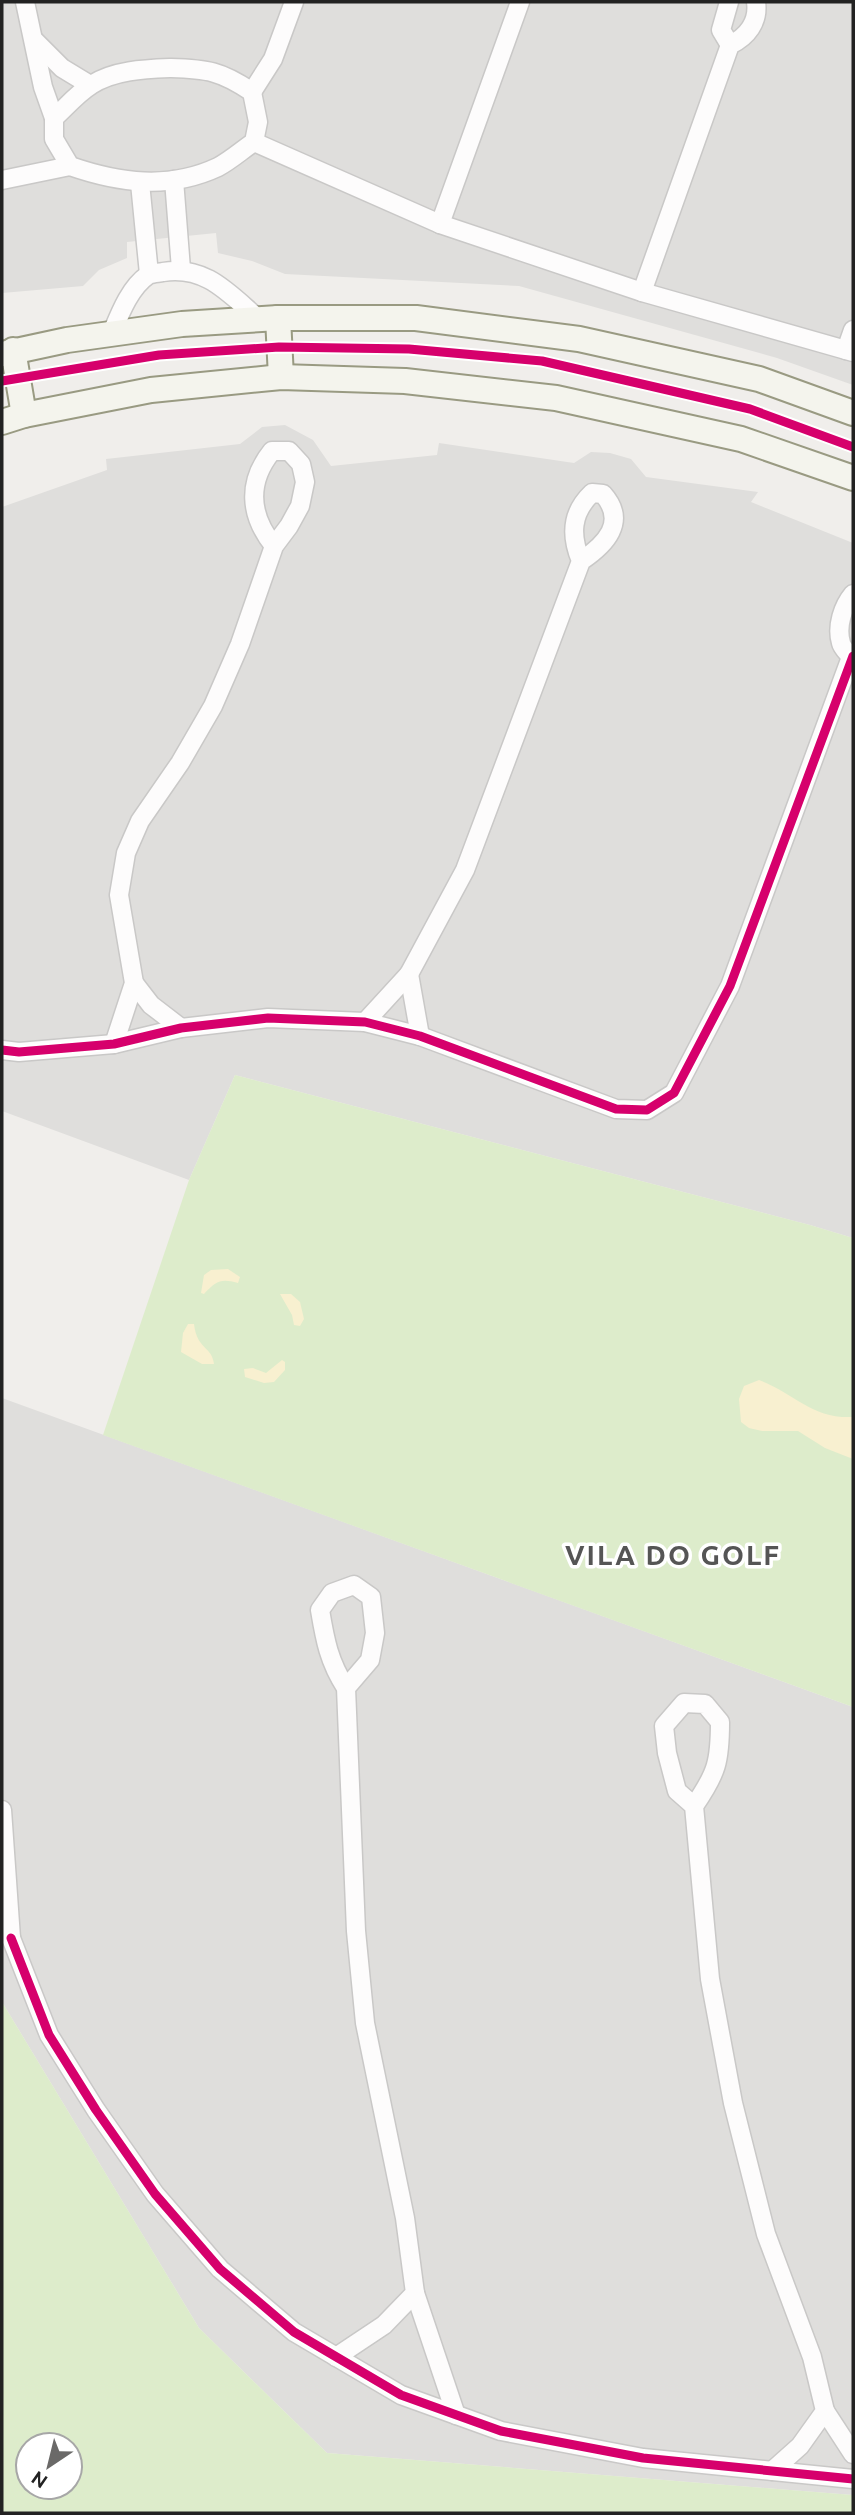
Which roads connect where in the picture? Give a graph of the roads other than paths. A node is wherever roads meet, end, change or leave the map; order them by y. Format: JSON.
{"nodes":[{"id":1,"x":24,"y":2,"type":"edge"},
{"id":2,"x":294,"y":2,"type":"edge"},
{"id":3,"x":520,"y":2,"type":"edge"},
{"id":4,"x":729,"y":2,"type":"edge"},
{"id":5,"x":756,"y":2,"type":"edge"},
{"id":6,"x":34,"y":40,"type":"junction"},
{"id":7,"x":730,"y":45,"type":"junction"},
{"id":8,"x":90,"y":85,"type":"junction"},
{"id":9,"x":252,"y":92,"type":"junction"},
{"id":10,"x":54,"y":118,"type":"junction"},
{"id":11,"x":254,"y":142,"type":"junction"},
{"id":12,"x":70,"y":166,"type":"junction"},
{"id":13,"x":2,"y":180,"type":"edge"},
{"id":14,"x":174,"y":180,"type":"junction"},
{"id":15,"x":140,"y":183,"type":"junction"},
{"id":16,"x":440,"y":224,"type":"junction"},
{"id":17,"x":181,"y":269,"type":"junction"},
{"id":18,"x":149,"y":274,"type":"junction"},
{"id":19,"x":642,"y":292,"type":"junction"},
{"id":20,"x":270,"y":320,"type":"junction"},
{"id":21,"x":853,"y":330,"type":"edge"},
{"id":22,"x":111,"y":335,"type":"junction"},
{"id":23,"x":850,"y":351,"type":"edge"},
{"id":24,"x":8,"y":352,"type":"edge"},
{"id":25,"x":281,"y":377,"type":"junction"},
{"id":26,"x":853,"y":413,"type":"edge"},
{"id":27,"x":13,"y":418,"type":"edge"},
{"id":28,"x":853,"y":478,"type":"edge"},
{"id":29,"x":274,"y":546,"type":"junction"},
{"id":30,"x":580,"y":561,"type":"dead end"},
{"id":31,"x":853,"y":594,"type":"edge"},
{"id":32,"x":852,"y":656,"type":"edge"},
{"id":33,"x":409,"y":974,"type":"junction"},
{"id":34,"x":134,"y":983,"type":"junction"},
{"id":35,"x":365,"y":1023,"type":"junction"},
{"id":36,"x":180,"y":1028,"type":"junction"},
{"id":37,"x":419,"y":1036,"type":"junction"},
{"id":38,"x":114,"y":1044,"type":"junction"},
{"id":39,"x":2,"y":1050,"type":"edge"},
{"id":40,"x":346,"y":1688,"type":"junction"},
{"id":41,"x":694,"y":1806,"type":"junction"},
{"id":42,"x":2,"y":1810,"type":"edge"},
{"id":43,"x":2,"y":1819,"type":"edge"},
{"id":44,"x":6,"y":1930,"type":"edge"},
{"id":45,"x":415,"y":2293,"type":"junction"},
{"id":46,"x":335,"y":2357,"type":"junction"},
{"id":47,"x":825,"y":2411,"type":"junction"},
{"id":48,"x":456,"y":2415,"type":"junction"},
{"id":49,"x":853,"y":2454,"type":"edge"},
{"id":50,"x":772,"y":2471,"type":"junction"},
{"id":51,"x":853,"y":2479,"type":"edge"}],
"edges":[{"from":1,"to":6,"type":"street"},
{"from":2,"to":9,"type":"street"},
{"from":3,"to":16,"type":"street"},
{"from":4,"to":7,"type":"street"},
{"from":5,"to":7,"type":"street"},
{"from":6,"to":8,"type":"street"},
{"from":6,"to":10,"type":"street"},
{"from":7,"to":19,"type":"street"},
{"from":8,"to":9,"type":"street"},
{"from":8,"to":10,"type":"street"},
{"from":9,"to":11,"type":"street"},
{"from":10,"to":12,"type":"street"},
{"from":11,"to":14,"type":"street"},
{"from":11,"to":16,"type":"street"},
{"from":12,"to":13,"type":"street"},
{"from":12,"to":15,"type":"street"},
{"from":14,"to":15,"type":"street"},
{"from":14,"to":17,"type":"street"},
{"from":15,"to":18,"type":"street"},
{"from":16,"to":19,"type":"street"},
{"from":17,"to":18,"type":"street"},
{"from":17,"to":20,"type":"street"},
{"from":18,"to":22,"type":"street"},
{"from":19,"to":23,"type":"street"},
{"from":20,"to":22,"type":"main road"},
{"from":20,"to":25,"type":"main road"},
{"from":20,"to":26,"type":"main road"},
{"from":21,"to":23,"type":"street"},
{"from":22,"to":24,"type":"main road"},
{"from":24,"to":27,"type":"main road"},
{"from":25,"to":27,"type":"main road"},
{"from":25,"to":28,"type":"main road"},
{"from":29,"to":29,"type":"street"},
{"from":29,"to":34,"type":"street"},
{"from":30,"to":33,"type":"street"},
{"from":31,"to":32,"type":"street"},
{"from":32,"to":37,"type":"street"},
{"from":33,"to":35,"type":"street"},
{"from":33,"to":37,"type":"street"},
{"from":34,"to":36,"type":"street"},
{"from":34,"to":38,"type":"street"},
{"from":35,"to":36,"type":"street"},
{"from":35,"to":37,"type":"street"},
{"from":36,"to":38,"type":"street"},
{"from":38,"to":39,"type":"street"},
{"from":40,"to":40,"type":"street"},
{"from":40,"to":45,"type":"street"},
{"from":41,"to":41,"type":"street"},
{"from":41,"to":47,"type":"street"},
{"from":42,"to":43,"type":"street"},
{"from":43,"to":44,"type":"street"},
{"from":44,"to":46,"type":"street"},
{"from":45,"to":46,"type":"street"},
{"from":45,"to":48,"type":"street"},
{"from":46,"to":48,"type":"street"},
{"from":47,"to":49,"type":"street"},
{"from":47,"to":50,"type":"street"},
{"from":48,"to":50,"type":"street"},
{"from":50,"to":51,"type":"street"}]}
